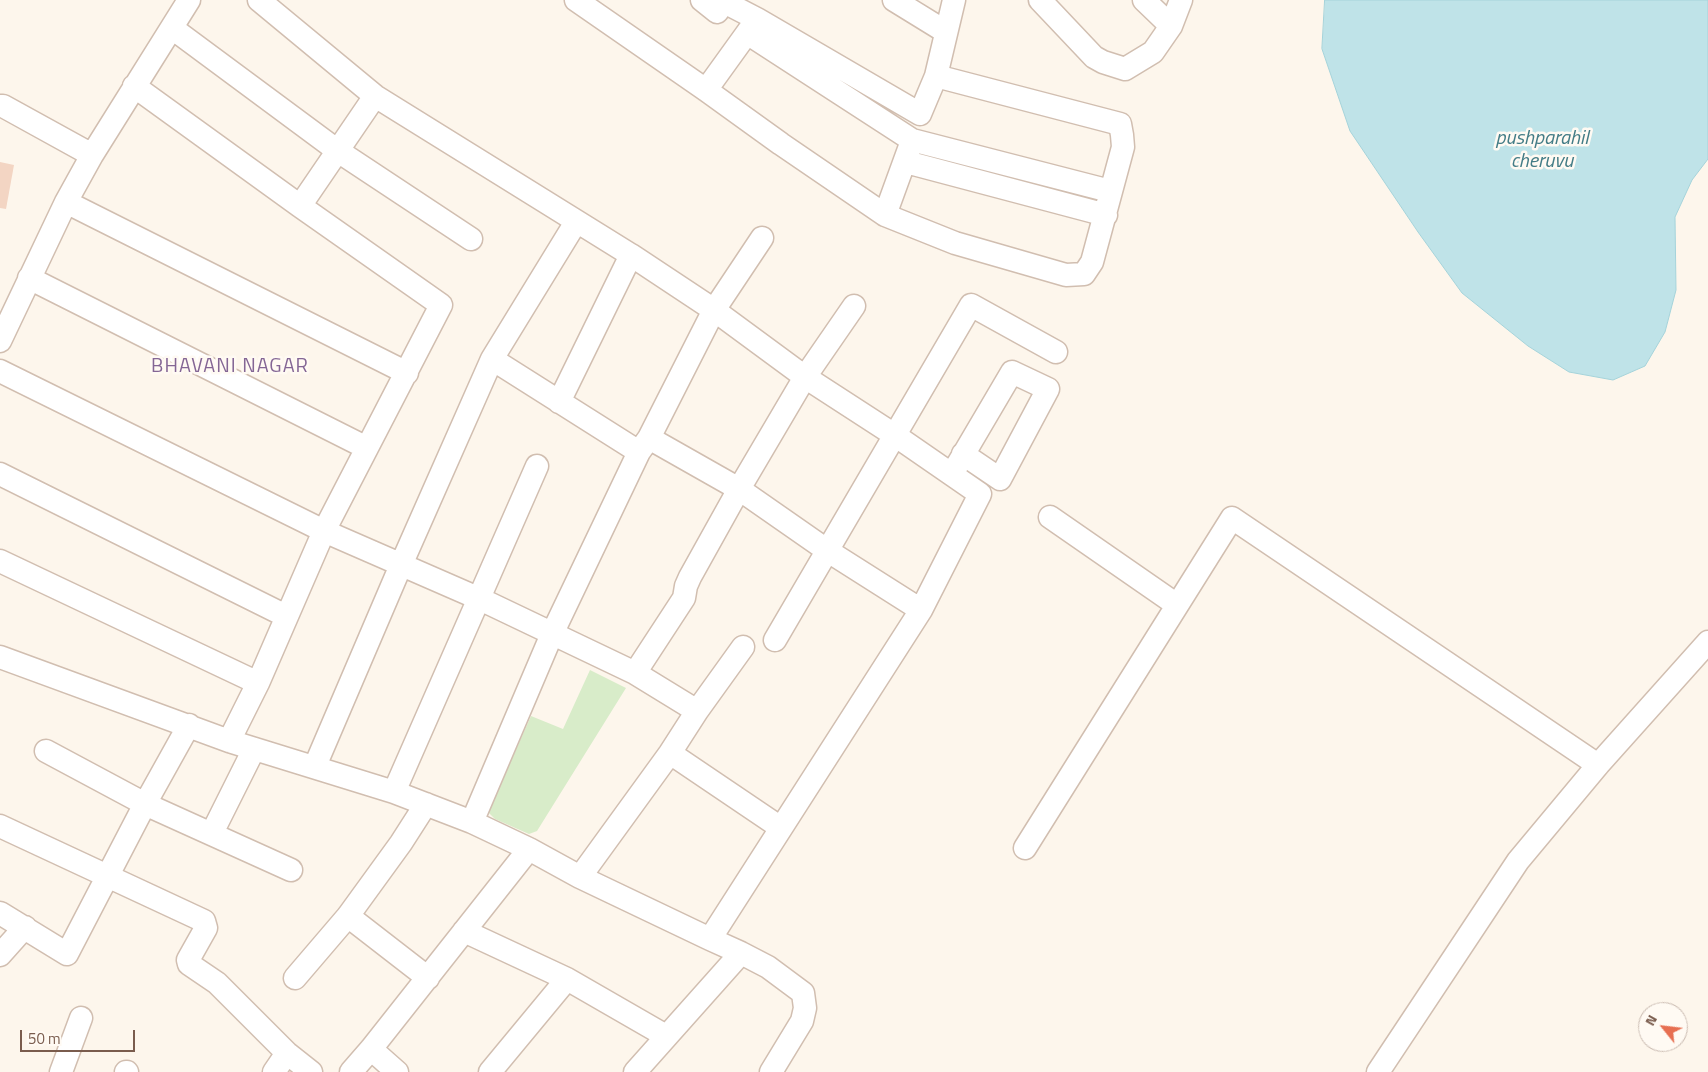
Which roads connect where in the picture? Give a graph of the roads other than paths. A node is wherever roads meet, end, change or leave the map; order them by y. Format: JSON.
{"nodes":[{"id":1,"x":189,"y":0,"type":"edge"},
{"id":2,"x":259,"y":0,"type":"edge"},
{"id":3,"x":576,"y":0,"type":"edge"},
{"id":4,"x":702,"y":0,"type":"edge"},
{"id":5,"x":894,"y":0,"type":"edge"},
{"id":6,"x":954,"y":0,"type":"edge"},
{"id":7,"x":1040,"y":0,"type":"edge"},
{"id":8,"x":1144,"y":0,"type":"edge"},
{"id":9,"x":724,"y":1,"type":"edge"},
{"id":10,"x":1180,"y":1,"type":"edge"},
{"id":11,"x":752,"y":26,"type":"junction"},
{"id":12,"x":1171,"y":26,"type":"junction"},
{"id":13,"x":172,"y":28,"type":"junction"},
{"id":14,"x":946,"y":32,"type":"junction"},
{"id":15,"x":975,"y":75,"type":"dead end"},
{"id":16,"x":936,"y":76,"type":"junction"},
{"id":17,"x":134,"y":86,"type":"junction"},
{"id":18,"x":706,"y":90,"type":"junction"},
{"id":19,"x":375,"y":96,"type":"junction"},
{"id":20,"x":1026,"y":99,"type":"junction"},
{"id":21,"x":0,"y":106,"type":"edge"},
{"id":22,"x":731,"y":108,"type":"junction"},
{"id":23,"x":920,"y":114,"type":"junction"},
{"id":24,"x":912,"y":140,"type":"junction"},
{"id":25,"x":338,"y":151,"type":"junction"},
{"id":26,"x":776,"y":153,"type":"dead end"},
{"id":27,"x":92,"y":155,"type":"junction"},
{"id":28,"x":906,"y":162,"type":"junction"},
{"id":29,"x":1110,"y":191,"type":"junction"},
{"id":30,"x":66,"y":202,"type":"junction"},
{"id":31,"x":300,"y":206,"type":"junction"},
{"id":32,"x":885,"y":215,"type":"junction"},
{"id":33,"x":1106,"y":215,"type":"junction"},
{"id":34,"x":576,"y":222,"type":"junction"},
{"id":35,"x":762,"y":238,"type":"dead end"},
{"id":36,"x":470,"y":239,"type":"dead end"},
{"id":37,"x":631,"y":255,"type":"junction"},
{"id":38,"x":29,"y":278,"type":"junction"},
{"id":39,"x":854,"y":306,"type":"dead end"},
{"id":40,"x":714,"y":310,"type":"junction"},
{"id":41,"x":0,"y":341,"type":"edge"},
{"id":42,"x":1056,"y":352,"type":"dead end"},
{"id":43,"x":492,"y":359,"type":"junction"},
{"id":44,"x":0,"y":371,"type":"edge"},
{"id":45,"x":407,"y":373,"type":"junction"},
{"id":46,"x":805,"y":377,"type":"junction"},
{"id":47,"x":559,"y":402,"type":"junction"},
{"id":48,"x":896,"y":436,"type":"junction"},
{"id":49,"x":644,"y":445,"type":"junction"},
{"id":50,"x":367,"y":448,"type":"junction"},
{"id":51,"x":963,"y":454,"type":"junction"},
{"id":52,"x":537,"y":466,"type":"dead end"},
{"id":53,"x":0,"y":474,"type":"edge"},
{"id":54,"x":952,"y":474,"type":"junction"},
{"id":55,"x":739,"y":489,"type":"junction"},
{"id":56,"x":1050,"y":517,"type":"dead end"},
{"id":57,"x":324,"y":531,"type":"junction"},
{"id":58,"x":828,"y":551,"type":"junction"},
{"id":59,"x":0,"y":561,"type":"edge"},
{"id":60,"x":401,"y":565,"type":"junction"},
{"id":61,"x":480,"y":599,"type":"junction"},
{"id":62,"x":1177,"y":605,"type":"junction"},
{"id":63,"x":922,"y":610,"type":"junction"},
{"id":64,"x":286,"y":616,"type":"junction"},
{"id":65,"x":552,"y":634,"type":"junction"},
{"id":66,"x":775,"y":640,"type":"dead end"},
{"id":67,"x":1708,"y":642,"type":"edge"},
{"id":68,"x":743,"y":647,"type":"dead end"},
{"id":69,"x":0,"y":657,"type":"edge"},
{"id":70,"x":635,"y":673,"type":"junction"},
{"id":71,"x":258,"y":683,"type":"junction"},
{"id":72,"x":697,"y":711,"type":"junction"},
{"id":73,"x":189,"y":725,"type":"junction"},
{"id":74,"x":228,"y":741,"type":"junction"},
{"id":75,"x":254,"y":749,"type":"junction"},
{"id":76,"x":46,"y":751,"type":"dead end"},
{"id":77,"x":670,"y":753,"type":"junction"},
{"id":78,"x":1598,"y":765,"type":"junction"},
{"id":79,"x":315,"y":766,"type":"junction"},
{"id":80,"x":394,"y":792,"type":"junction"},
{"id":81,"x":145,"y":804,"type":"junction"},
{"id":82,"x":426,"y":804,"type":"junction"},
{"id":83,"x":472,"y":822,"type":"junction"},
{"id":84,"x":0,"y":826,"type":"edge"},
{"id":85,"x":781,"y":828,"type":"junction"},
{"id":86,"x":212,"y":834,"type":"junction"},
{"id":87,"x":1025,"y":848,"type":"dead end"},
{"id":88,"x":529,"y":849,"type":"junction"},
{"id":89,"x":291,"y":870,"type":"dead end"},
{"id":90,"x":108,"y":875,"type":"junction"},
{"id":91,"x":580,"y":877,"type":"junction"},
{"id":92,"x":0,"y":913,"type":"edge"},
{"id":93,"x":348,"y":916,"type":"junction"},
{"id":94,"x":25,"y":927,"type":"junction"},
{"id":95,"x":464,"y":931,"type":"junction"},
{"id":96,"x":710,"y":940,"type":"junction"},
{"id":97,"x":741,"y":952,"type":"junction"},
{"id":98,"x":0,"y":955,"type":"edge"},
{"id":99,"x":295,"y":978,"type":"dead end"},
{"id":100,"x":428,"y":978,"type":"junction"},
{"id":101,"x":567,"y":979,"type":"junction"},
{"id":102,"x":81,"y":1018,"type":"dead end"},
{"id":103,"x":666,"y":1036,"type":"junction"},
{"id":104,"x":371,"y":1049,"type":"junction"},
{"id":105,"x":288,"y":1053,"type":"junction"},
{"id":106,"x":61,"y":1072,"type":"edge"},
{"id":107,"x":274,"y":1072,"type":"edge"},
{"id":108,"x":311,"y":1072,"type":"edge"},
{"id":109,"x":351,"y":1072,"type":"edge"},
{"id":110,"x":397,"y":1072,"type":"edge"},
{"id":111,"x":490,"y":1072,"type":"edge"},
{"id":112,"x":634,"y":1072,"type":"edge"},
{"id":113,"x":771,"y":1072,"type":"edge"},
{"id":114,"x":1378,"y":1072,"type":"edge"}],
"edges":[{"from":1,"to":13,"type":"street"},
{"from":2,"to":19,"type":"street"},
{"from":3,"to":18,"type":"street"},
{"from":4,"to":9,"type":"street"},
{"from":5,"to":14,"type":"street"},
{"from":6,"to":14,"type":"street"},
{"from":7,"to":12,"type":"street"},
{"from":8,"to":12,"type":"street"},
{"from":9,"to":11,"type":"street"},
{"from":10,"to":12,"type":"street"},
{"from":11,"to":18,"type":"street"},
{"from":11,"to":23,"type":"street"},
{"from":11,"to":24,"type":"street"},
{"from":13,"to":17,"type":"street"},
{"from":13,"to":25,"type":"street"},
{"from":14,"to":16,"type":"street"},
{"from":15,"to":20,"type":"street"},
{"from":16,"to":20,"type":"street"},
{"from":16,"to":23,"type":"street"},
{"from":17,"to":27,"type":"street"},
{"from":17,"to":31,"type":"street"},
{"from":18,"to":22,"type":"street"},
{"from":19,"to":25,"type":"street"},
{"from":19,"to":34,"type":"street"},
{"from":20,"to":29,"type":"street"},
{"from":21,"to":27,"type":"street"},
{"from":22,"to":26,"type":"street"},
{"from":22,"to":32,"type":"street"},
{"from":23,"to":24,"type":"street"},
{"from":24,"to":28,"type":"street"},
{"from":24,"to":29,"type":"street"},
{"from":25,"to":31,"type":"street"},
{"from":25,"to":36,"type":"street"},
{"from":27,"to":30,"type":"street"},
{"from":28,"to":32,"type":"street"},
{"from":28,"to":33,"type":"street"},
{"from":29,"to":33,"type":"street"},
{"from":30,"to":38,"type":"street"},
{"from":30,"to":45,"type":"street"},
{"from":31,"to":45,"type":"street"},
{"from":32,"to":33,"type":"street"},
{"from":34,"to":37,"type":"street"},
{"from":34,"to":43,"type":"street"},
{"from":35,"to":40,"type":"street"},
{"from":37,"to":40,"type":"street"},
{"from":37,"to":47,"type":"street"},
{"from":38,"to":41,"type":"street"},
{"from":38,"to":50,"type":"street"},
{"from":39,"to":46,"type":"street"},
{"from":40,"to":46,"type":"street"},
{"from":40,"to":49,"type":"street"},
{"from":42,"to":48,"type":"street"},
{"from":43,"to":47,"type":"street"},
{"from":43,"to":60,"type":"street"},
{"from":44,"to":57,"type":"street"},
{"from":45,"to":50,"type":"street"},
{"from":46,"to":48,"type":"street"},
{"from":46,"to":55,"type":"street"},
{"from":47,"to":49,"type":"street"},
{"from":48,"to":54,"type":"street"},
{"from":48,"to":58,"type":"street"},
{"from":49,"to":55,"type":"street"},
{"from":49,"to":65,"type":"street"},
{"from":50,"to":57,"type":"street"},
{"from":51,"to":51,"type":"street"},
{"from":51,"to":54,"type":"street"},
{"from":52,"to":61,"type":"street"},
{"from":53,"to":64,"type":"street"},
{"from":54,"to":63,"type":"street"},
{"from":55,"to":58,"type":"street"},
{"from":55,"to":70,"type":"street"},
{"from":56,"to":62,"type":"street"},
{"from":57,"to":60,"type":"street"},
{"from":57,"to":64,"type":"street"},
{"from":58,"to":63,"type":"street"},
{"from":58,"to":66,"type":"street"},
{"from":59,"to":71,"type":"street"},
{"from":60,"to":61,"type":"street"},
{"from":60,"to":79,"type":"street"},
{"from":61,"to":65,"type":"street"},
{"from":61,"to":80,"type":"street"},
{"from":62,"to":78,"type":"street"},
{"from":62,"to":87,"type":"street"},
{"from":63,"to":85,"type":"street"},
{"from":64,"to":71,"type":"street"},
{"from":65,"to":70,"type":"street"},
{"from":65,"to":83,"type":"street"},
{"from":67,"to":78,"type":"street"},
{"from":68,"to":72,"type":"street"},
{"from":69,"to":73,"type":"street"},
{"from":70,"to":72,"type":"street"},
{"from":71,"to":74,"type":"street"},
{"from":72,"to":77,"type":"street"},
{"from":73,"to":74,"type":"street"},
{"from":73,"to":81,"type":"street"},
{"from":74,"to":75,"type":"street"},
{"from":75,"to":79,"type":"street"},
{"from":75,"to":86,"type":"street"},
{"from":76,"to":81,"type":"street"},
{"from":77,"to":85,"type":"street"},
{"from":77,"to":91,"type":"street"},
{"from":78,"to":114,"type":"street"},
{"from":79,"to":80,"type":"street"},
{"from":80,"to":82,"type":"street"},
{"from":81,"to":86,"type":"street"},
{"from":81,"to":90,"type":"street"},
{"from":82,"to":83,"type":"street"},
{"from":82,"to":93,"type":"street"},
{"from":83,"to":88,"type":"street"},
{"from":84,"to":90,"type":"street"},
{"from":85,"to":96,"type":"street"},
{"from":86,"to":89,"type":"street"},
{"from":88,"to":91,"type":"street"},
{"from":88,"to":95,"type":"street"},
{"from":90,"to":94,"type":"street"},
{"from":90,"to":105,"type":"street"},
{"from":91,"to":96,"type":"street"},
{"from":92,"to":94,"type":"street"},
{"from":93,"to":99,"type":"street"},
{"from":93,"to":100,"type":"street"},
{"from":94,"to":98,"type":"street"},
{"from":95,"to":100,"type":"street"},
{"from":95,"to":101,"type":"street"},
{"from":96,"to":97,"type":"street"},
{"from":97,"to":103,"type":"street"},
{"from":97,"to":113,"type":"street"},
{"from":100,"to":104,"type":"street"},
{"from":101,"to":103,"type":"street"},
{"from":101,"to":111,"type":"street"},
{"from":102,"to":106,"type":"street"},
{"from":103,"to":112,"type":"street"},
{"from":104,"to":109,"type":"street"},
{"from":104,"to":110,"type":"street"},
{"from":105,"to":107,"type":"street"},
{"from":105,"to":108,"type":"street"}]}
